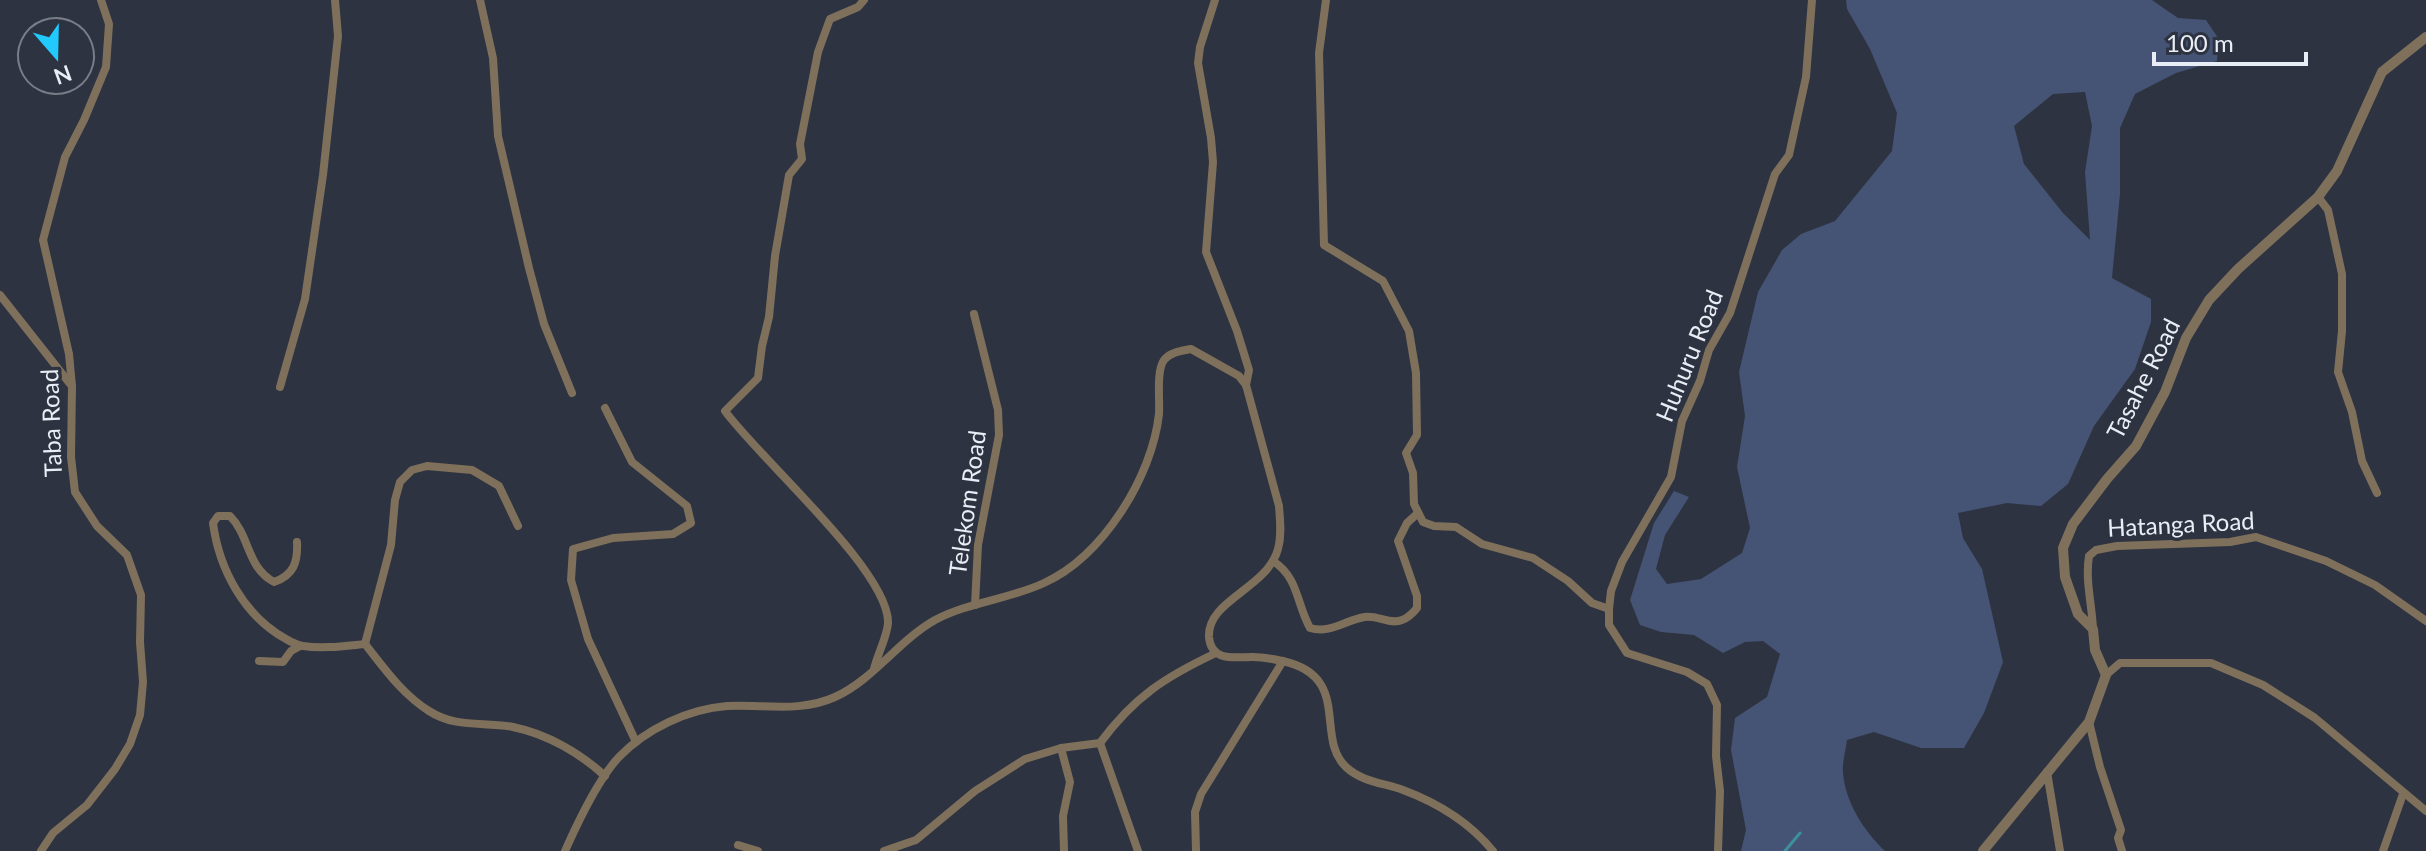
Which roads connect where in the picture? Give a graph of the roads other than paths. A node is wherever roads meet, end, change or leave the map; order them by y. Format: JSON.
{"nodes":[{"id":1,"x":101,"y":0,"type":"edge"},
{"id":2,"x":335,"y":0,"type":"edge"},
{"id":3,"x":480,"y":0,"type":"edge"},
{"id":4,"x":864,"y":0,"type":"edge"},
{"id":5,"x":1215,"y":0,"type":"edge"},
{"id":6,"x":1326,"y":0,"type":"edge"},
{"id":7,"x":1812,"y":0,"type":"edge"},
{"id":8,"x":2426,"y":37,"type":"edge"},
{"id":9,"x":2318,"y":197,"type":"junction"},
{"id":10,"x":0,"y":295,"type":"edge"},
{"id":11,"x":974,"y":314,"type":"dead end"},
{"id":12,"x":1246,"y":385,"type":"junction"},
{"id":13,"x":72,"y":386,"type":"junction"},
{"id":14,"x":280,"y":387,"type":"dead end"},
{"id":15,"x":572,"y":393,"type":"dead end"},
{"id":16,"x":605,"y":408,"type":"dead end"},
{"id":17,"x":2377,"y":493,"type":"dead end"},
{"id":18,"x":1418,"y":513,"type":"junction"},
{"id":19,"x":518,"y":526,"type":"dead end"},
{"id":20,"x":297,"y":542,"type":"dead end"},
{"id":21,"x":1273,"y":561,"type":"junction"},
{"id":22,"x":975,"y":605,"type":"junction"},
{"id":23,"x":1609,"y":609,"type":"junction"},
{"id":24,"x":2426,"y":621,"type":"edge"},
{"id":25,"x":2093,"y":629,"type":"junction"},
{"id":26,"x":365,"y":644,"type":"junction"},
{"id":27,"x":300,"y":646,"type":"junction"},
{"id":28,"x":1216,"y":653,"type":"junction"},
{"id":29,"x":259,"y":661,"type":"dead end"},
{"id":30,"x":1283,"y":661,"type":"junction"},
{"id":31,"x":874,"y":669,"type":"junction"},
{"id":32,"x":2106,"y":675,"type":"junction"},
{"id":33,"x":2089,"y":722,"type":"junction"},
{"id":34,"x":636,"y":742,"type":"junction"},
{"id":35,"x":1100,"y":743,"type":"junction"},
{"id":36,"x":1061,"y":748,"type":"junction"},
{"id":37,"x":2047,"y":772,"type":"junction"},
{"id":38,"x":605,"y":776,"type":"junction"},
{"id":39,"x":2403,"y":794,"type":"junction"},
{"id":40,"x":2426,"y":811,"type":"edge"},
{"id":41,"x":738,"y":845,"type":"dead end"},
{"id":42,"x":41,"y":851,"type":"edge"},
{"id":43,"x":565,"y":851,"type":"edge"},
{"id":44,"x":758,"y":851,"type":"edge"},
{"id":45,"x":884,"y":851,"type":"edge"},
{"id":46,"x":1064,"y":851,"type":"edge"},
{"id":47,"x":1138,"y":851,"type":"edge"},
{"id":48,"x":1196,"y":851,"type":"edge"},
{"id":49,"x":1493,"y":851,"type":"edge"},
{"id":50,"x":1718,"y":851,"type":"edge"},
{"id":51,"x":1983,"y":851,"type":"edge"},
{"id":52,"x":2060,"y":851,"type":"edge"},
{"id":53,"x":2122,"y":851,"type":"edge"},
{"id":54,"x":2383,"y":851,"type":"edge"}],
"edges":[{"from":1,"to":13,"type":"street","name":"Taba Road"},
{"from":2,"to":14,"type":"street"},
{"from":3,"to":15,"type":"street"},
{"from":4,"to":31,"type":"street"},
{"from":5,"to":12,"type":"street"},
{"from":6,"to":18,"type":"street"},
{"from":7,"to":23,"type":"street","name":"Huhuru Road"},
{"from":8,"to":9,"type":"street","name":"Tasahe Road"},
{"from":9,"to":17,"type":"street"},
{"from":9,"to":25,"type":"street","name":"Tasahe Road"},
{"from":10,"to":13,"type":"street"},
{"from":11,"to":22,"type":"street","name":"Telekom Road"},
{"from":12,"to":21,"type":"street"},
{"from":12,"to":22,"type":"street"},
{"from":13,"to":42,"type":"street","name":"Taba Road"},
{"from":16,"to":34,"type":"street"},
{"from":18,"to":21,"type":"street"},
{"from":18,"to":23,"type":"street"},
{"from":19,"to":26,"type":"street"},
{"from":20,"to":27,"type":"street"},
{"from":21,"to":28,"type":"street"},
{"from":22,"to":31,"type":"street"},
{"from":23,"to":50,"type":"street"},
{"from":24,"to":25,"type":"street","name":"Hatanga Road"},
{"from":25,"to":32,"type":"street","name":"Tasahe Road"},
{"from":26,"to":27,"type":"street"},
{"from":26,"to":38,"type":"street"},
{"from":27,"to":29,"type":"street"},
{"from":28,"to":30,"type":"street"},
{"from":28,"to":35,"type":"street"},
{"from":30,"to":48,"type":"street"},
{"from":30,"to":49,"type":"street"},
{"from":31,"to":34,"type":"street"},
{"from":32,"to":33,"type":"street"},
{"from":32,"to":39,"type":"street"},
{"from":33,"to":37,"type":"street"},
{"from":33,"to":53,"type":"street"},
{"from":34,"to":38,"type":"street"},
{"from":35,"to":36,"type":"street"},
{"from":35,"to":47,"type":"street"},
{"from":36,"to":45,"type":"street"},
{"from":36,"to":46,"type":"street"},
{"from":37,"to":51,"type":"street"},
{"from":37,"to":52,"type":"street"},
{"from":38,"to":43,"type":"street"},
{"from":39,"to":40,"type":"street"},
{"from":39,"to":54,"type":"street"},
{"from":41,"to":44,"type":"street"}]}
